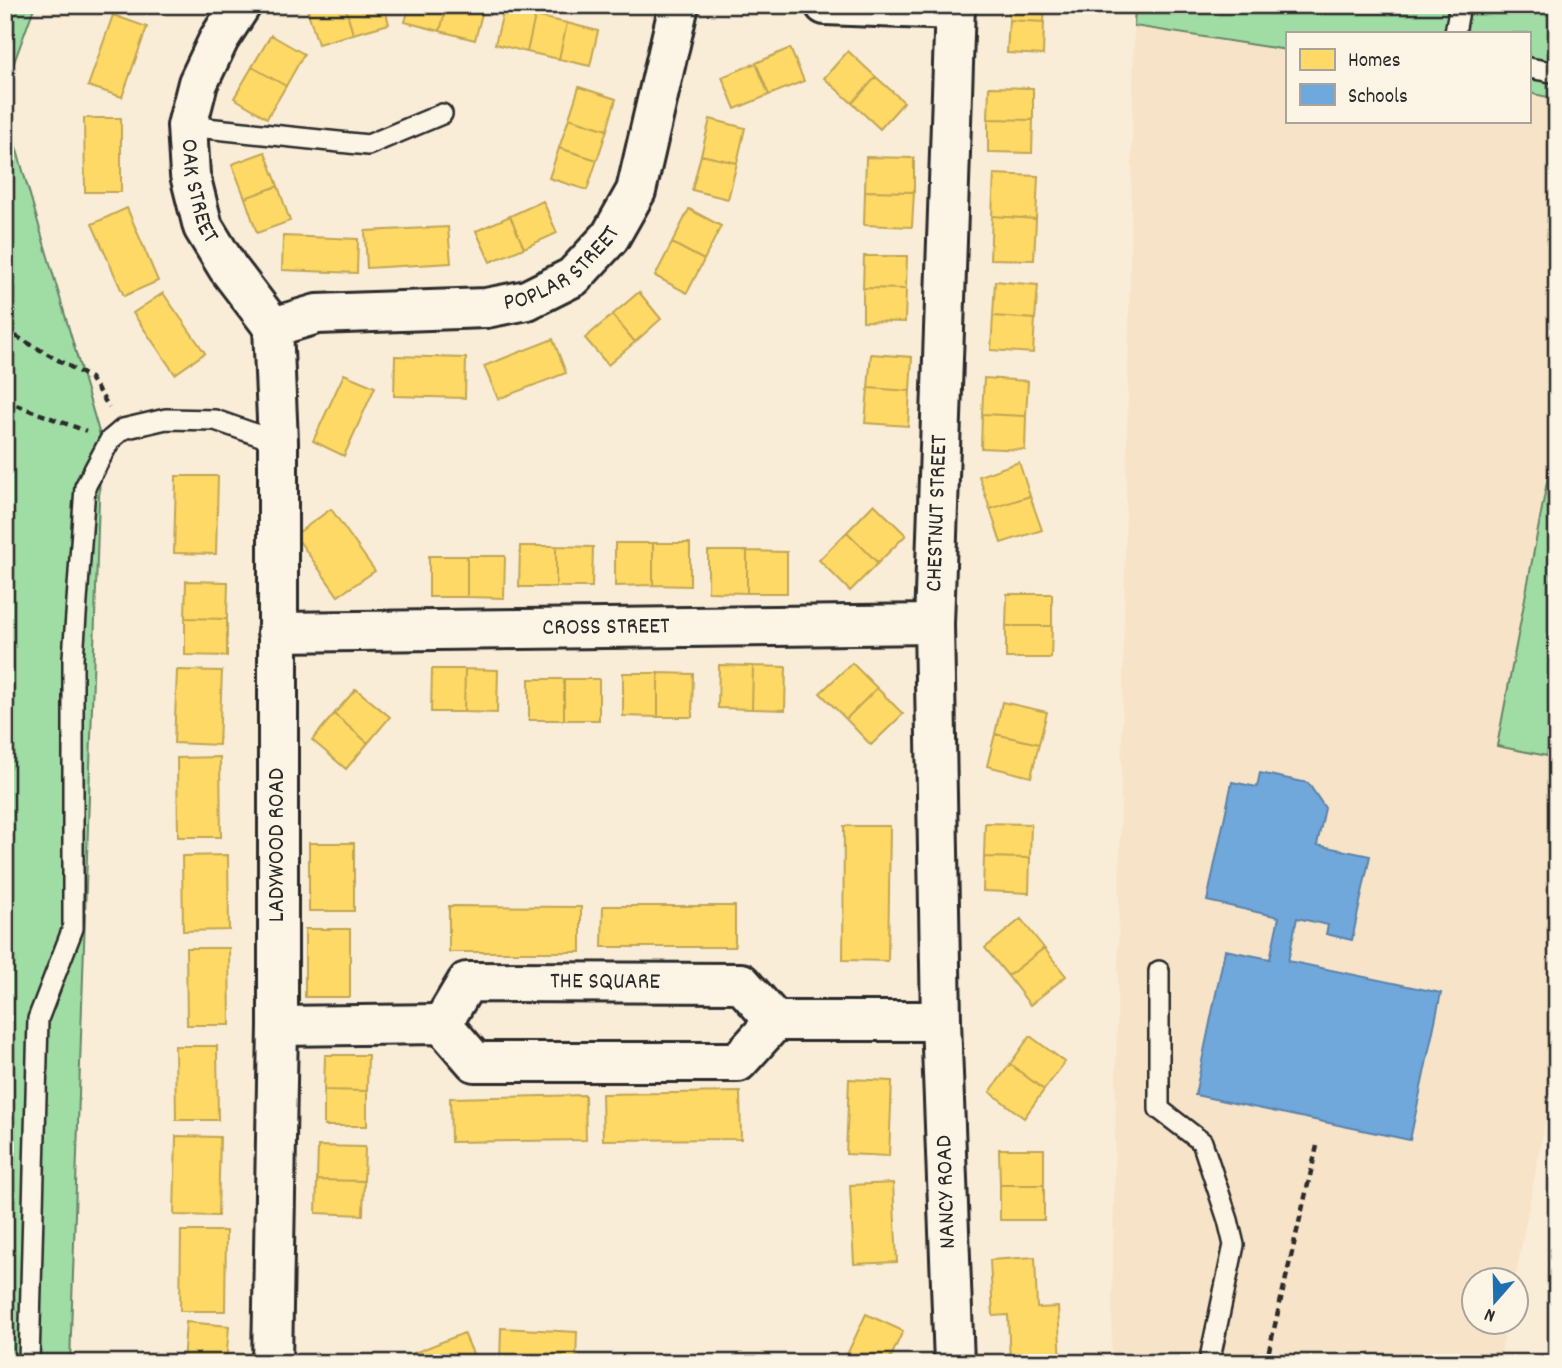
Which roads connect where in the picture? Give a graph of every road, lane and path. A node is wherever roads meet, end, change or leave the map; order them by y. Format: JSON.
{"nodes":[{"id":1,"x":241,"y":5,"type":"edge"},
{"id":2,"x":679,"y":5,"type":"edge"},
{"id":3,"x":825,"y":5,"type":"edge"},
{"id":4,"x":1460,"y":5,"type":"edge"},
{"id":5,"x":955,"y":8,"type":"edge"},
{"id":6,"x":1454,"y":32,"type":"edge"},
{"id":7,"x":1530,"y":68,"type":"edge"},
{"id":8,"x":1557,"y":73,"type":"edge"},
{"id":9,"x":442,"y":114,"type":"dead end"},
{"id":10,"x":187,"y":126,"type":"junction"},
{"id":11,"x":274,"y":327,"type":"junction"},
{"id":12,"x":5,"y":330,"type":"edge"},
{"id":13,"x":5,"y":401,"type":"edge"},
{"id":14,"x":117,"y":434,"type":"junction"},
{"id":15,"x":278,"y":442,"type":"junction"},
{"id":16,"x":934,"y":624,"type":"junction"},
{"id":17,"x":277,"y":632,"type":"junction"},
{"id":18,"x":1159,"y":971,"type":"dead end"},
{"id":19,"x":775,"y":1021,"type":"junction"},
{"id":20,"x":941,"y":1021,"type":"junction"},
{"id":21,"x":442,"y":1024,"type":"junction"},
{"id":22,"x":278,"y":1026,"type":"junction"},
{"id":23,"x":1317,"y":1146,"type":"dead end"},
{"id":24,"x":29,"y":1363,"type":"edge"},
{"id":25,"x":272,"y":1363,"type":"edge"},
{"id":26,"x":954,"y":1363,"type":"edge"},
{"id":27,"x":1209,"y":1363,"type":"edge"},
{"id":28,"x":1266,"y":1363,"type":"edge"}],
"edges":[{"from":1,"to":10,"type":"street","name":"OAK STREET"},
{"from":2,"to":11,"type":"street","name":"POPLAR STREET"},
{"from":3,"to":5,"type":"street"},
{"from":4,"to":6,"type":"lane"},
{"from":5,"to":16,"type":"street","name":"CHESTNUT STREET"},
{"from":7,"to":8,"type":"lane"},
{"from":9,"to":10,"type":"lane"},
{"from":10,"to":11,"type":"street","name":"OAK STREET"},
{"from":11,"to":15,"type":"street","name":"LADYWOOD ROAD"},
{"from":12,"to":14,"type":"path"},
{"from":13,"to":14,"type":"path"},
{"from":14,"to":15,"type":"lane"},
{"from":14,"to":24,"type":"lane"},
{"from":15,"to":17,"type":"street","name":"LADYWOOD ROAD"},
{"from":16,"to":17,"type":"street","name":"CROSS STREET"},
{"from":16,"to":20,"type":"street","name":"CHESTNUT STREET"},
{"from":17,"to":22,"type":"street","name":"LADYWOOD ROAD"},
{"from":18,"to":27,"type":"lane"},
{"from":19,"to":20,"type":"street"},
{"from":19,"to":21,"type":"street"},
{"from":19,"to":21,"type":"street","name":"THE SQUARE"},
{"from":20,"to":26,"type":"street","name":"NANCY ROAD"},
{"from":21,"to":22,"type":"street"},
{"from":22,"to":25,"type":"street","name":"LADYWOOD ROAD"},
{"from":23,"to":28,"type":"path"}]}
